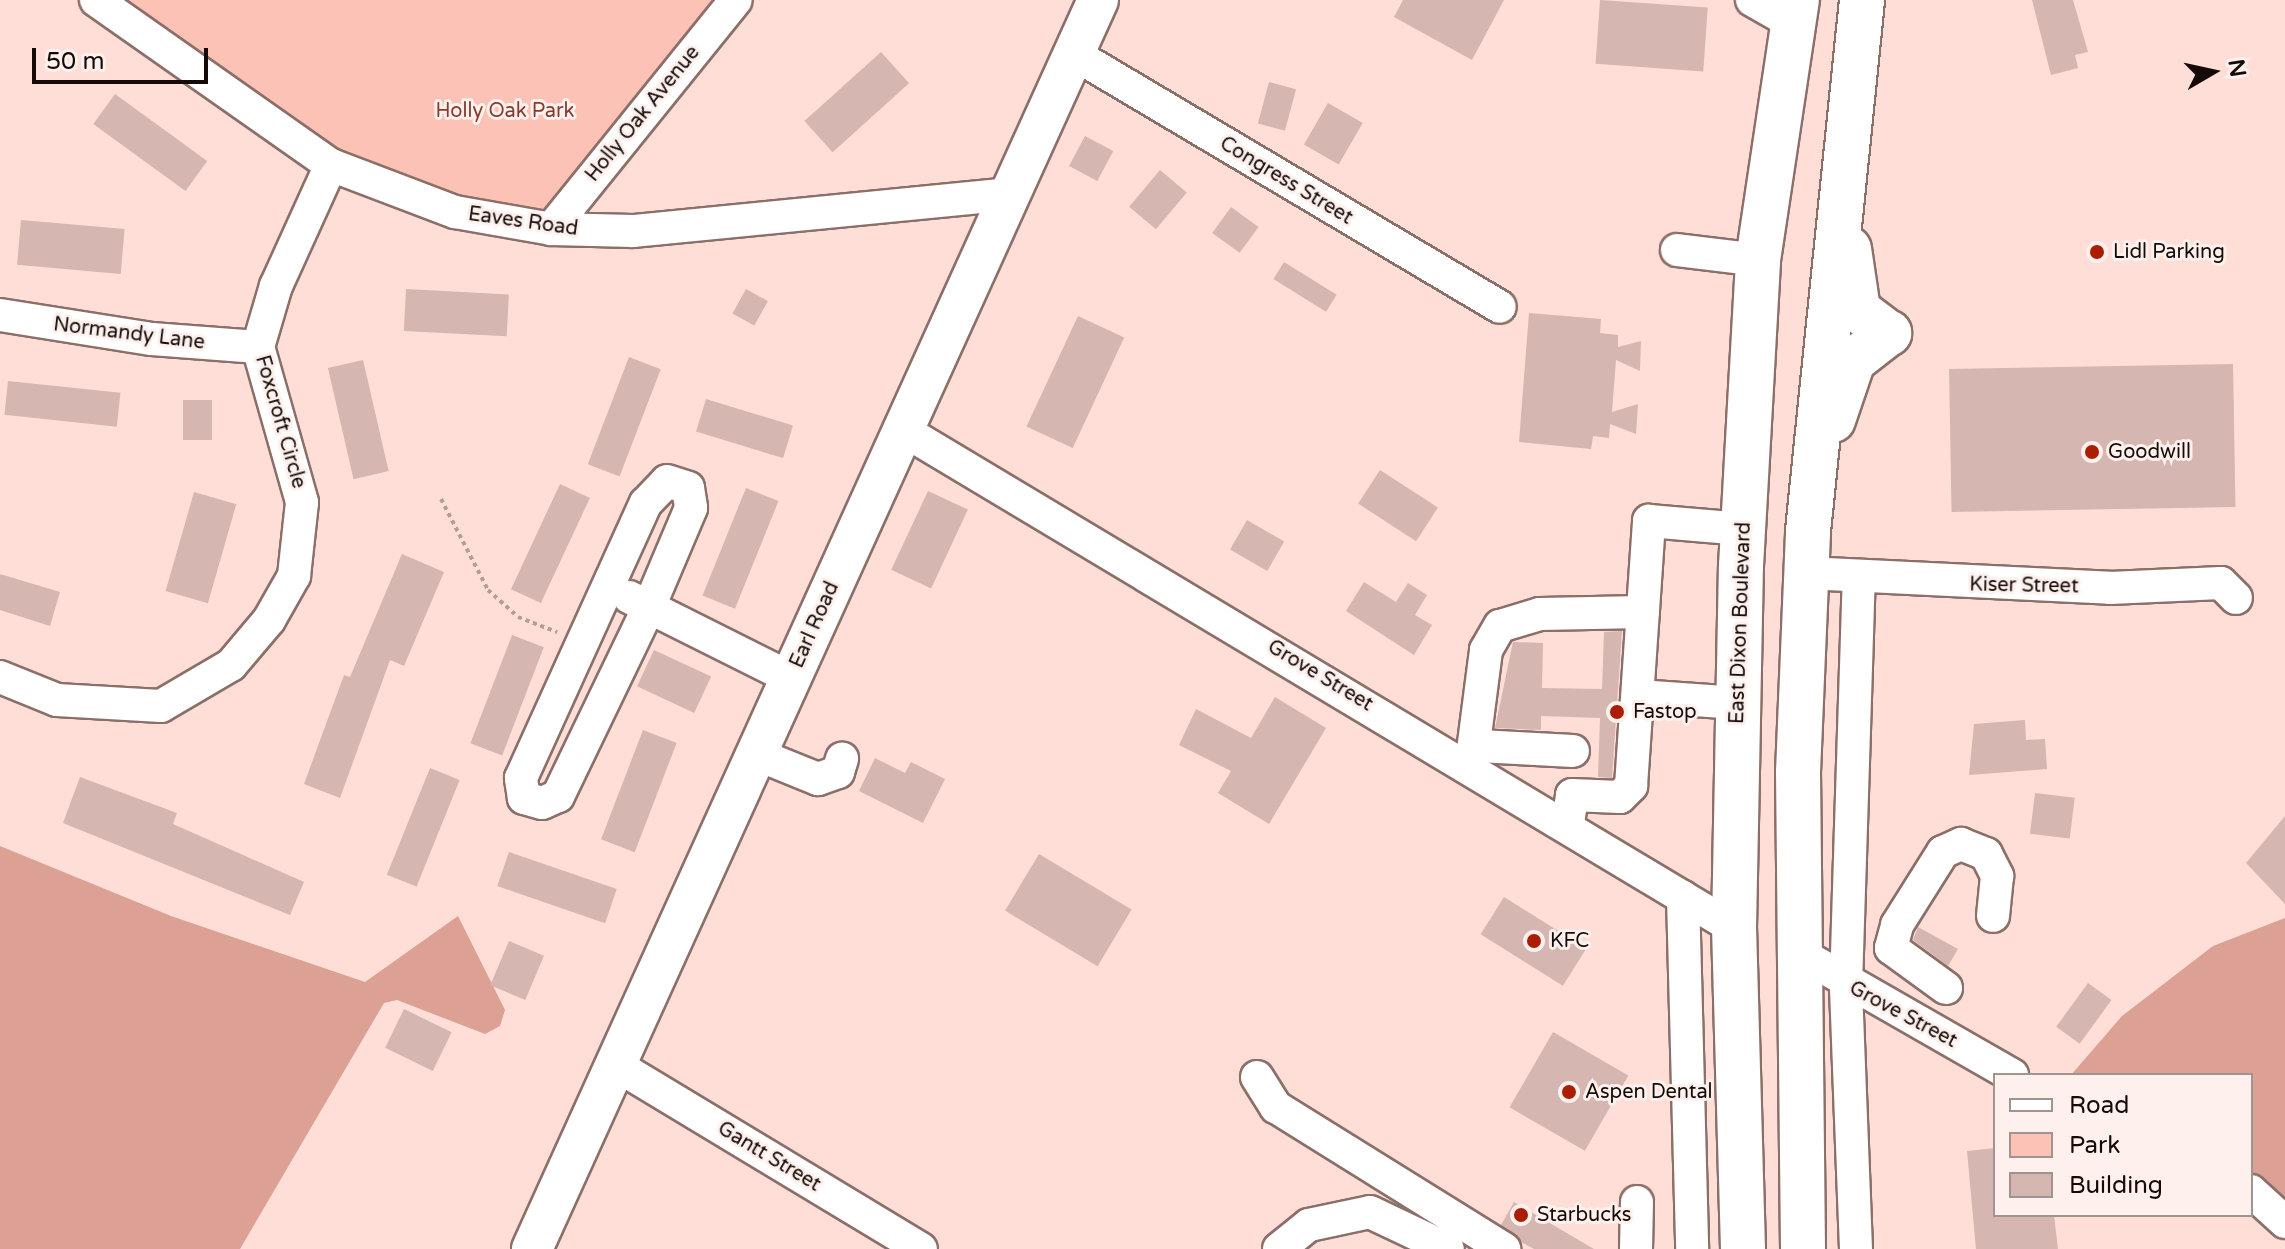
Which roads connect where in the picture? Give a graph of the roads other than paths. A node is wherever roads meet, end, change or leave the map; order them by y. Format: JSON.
{"nodes":[{"id":1,"x":96,"y":0,"type":"edge"},
{"id":2,"x":736,"y":0,"type":"edge"},
{"id":3,"x":1098,"y":0,"type":"edge"},
{"id":4,"x":1752,"y":0,"type":"edge"},
{"id":5,"x":1862,"y":0,"type":"edge"},
{"id":6,"x":1796,"y":12,"type":"edge"},
{"id":7,"x":1074,"y":54,"type":"junction"},
{"id":8,"x":1853,"y":82,"type":"junction"},
{"id":9,"x":331,"y":165,"type":"junction"},
{"id":10,"x":1010,"y":194,"type":"junction"},
{"id":11,"x":551,"y":229,"type":"junction"},
{"id":12,"x":1677,"y":250,"type":"dead end"},
{"id":13,"x":1758,"y":260,"type":"junction"},
{"id":14,"x":1500,"y":307,"type":"dead end"},
{"id":15,"x":0,"y":315,"type":"edge"},
{"id":16,"x":258,"y":347,"type":"junction"},
{"id":17,"x":903,"y":430,"type":"junction"},
{"id":18,"x":1742,"y":548,"type":"junction"},
{"id":19,"x":1807,"y":552,"type":"junction"},
{"id":20,"x":1859,"y":577,"type":"junction"},
{"id":21,"x":611,"y":588,"type":"junction"},
{"id":22,"x":2236,"y":598,"type":"dead end"},
{"id":23,"x":649,"y":607,"type":"junction"},
{"id":24,"x":1643,"y":612,"type":"junction"},
{"id":25,"x":0,"y":677,"type":"edge"},
{"id":26,"x":791,"y":678,"type":"junction"},
{"id":27,"x":1638,"y":696,"type":"junction"},
{"id":28,"x":1738,"y":703,"type":"junction"},
{"id":29,"x":756,"y":754,"type":"junction"},
{"id":30,"x":1475,"y":756,"type":"junction"},
{"id":31,"x":842,"y":759,"type":"dead end"},
{"id":32,"x":1535,"y":803,"type":"junction"},
{"id":33,"x":1568,"y":824,"type":"junction"},
{"id":34,"x":1683,"y":897,"type":"junction"},
{"id":35,"x":1993,"y":916,"type":"dead end"},
{"id":36,"x":1734,"y":928,"type":"junction"},
{"id":37,"x":1797,"y":952,"type":"junction"},
{"id":38,"x":1846,"y":985,"type":"junction"},
{"id":39,"x":1946,"y":988,"type":"dead end"},
{"id":40,"x":616,"y":1065,"type":"junction"},
{"id":41,"x":2008,"y":1073,"type":"edge"},
{"id":42,"x":1257,"y":1077,"type":"dead end"},
{"id":43,"x":2253,"y":1193,"type":"edge"},
{"id":44,"x":1637,"y":1202,"type":"dead end"},
{"id":45,"x":2285,"y":1222,"type":"edge"},
{"id":46,"x":1802,"y":1241,"type":"edge"},
{"id":47,"x":532,"y":1249,"type":"edge"},
{"id":48,"x":921,"y":1249,"type":"edge"},
{"id":49,"x":1279,"y":1249,"type":"edge"},
{"id":50,"x":1448,"y":1249,"type":"edge"},
{"id":51,"x":1504,"y":1249,"type":"edge"},
{"id":52,"x":1636,"y":1249,"type":"edge"},
{"id":53,"x":1692,"y":1249,"type":"edge"},
{"id":54,"x":1743,"y":1249,"type":"edge"},
{"id":55,"x":1856,"y":1249,"type":"edge"}],
"edges":[{"from":1,"to":9,"type":"street","name":"Eaves Road"},
{"from":2,"to":11,"type":"street","name":"Holly Oak Avenue"},
{"from":3,"to":7,"type":"main road","name":"Earl Road"},
{"from":4,"to":6,"type":"street"},
{"from":5,"to":8,"type":"highway"},
{"from":6,"to":13,"type":"highway","name":"East Dixon Boulevard"},
{"from":7,"to":10,"type":"main road","name":"Earl Road"},
{"from":7,"to":14,"type":"street","name":"Congress Street"},
{"from":8,"to":19,"type":"highway"},
{"from":8,"to":19,"type":"highway"},
{"from":9,"to":11,"type":"street","name":"Eaves Road"},
{"from":9,"to":16,"type":"street","name":"Foxcroft Circle"},
{"from":10,"to":11,"type":"street","name":"Eaves Road"},
{"from":10,"to":17,"type":"main road","name":"Earl Road"},
{"from":12,"to":13,"type":"street"},
{"from":13,"to":18,"type":"highway","name":"East Dixon Boulevard"},
{"from":15,"to":16,"type":"street","name":"Normandy Lane"},
{"from":16,"to":25,"type":"street","name":"Foxcroft Circle"},
{"from":17,"to":26,"type":"main road","name":"Earl Road"},
{"from":17,"to":30,"type":"street","name":"Grove Street"},
{"from":18,"to":24,"type":"street"},
{"from":18,"to":28,"type":"highway","name":"East Dixon Boulevard"},
{"from":18,"to":37,"type":"highway"},
{"from":19,"to":20,"type":"street","name":"Kiser Street"},
{"from":19,"to":37,"type":"highway"},
{"from":20,"to":22,"type":"street","name":"Kiser Street"},
{"from":20,"to":38,"type":"street"},
{"from":21,"to":23,"type":"street"},
{"from":21,"to":23,"type":"street"},
{"from":21,"to":23,"type":"street"},
{"from":23,"to":26,"type":"street"},
{"from":24,"to":27,"type":"street"},
{"from":24,"to":30,"type":"street"},
{"from":26,"to":29,"type":"main road","name":"Earl Road"},
{"from":27,"to":28,"type":"street"},
{"from":27,"to":33,"type":"street"},
{"from":28,"to":36,"type":"highway","name":"East Dixon Boulevard"},
{"from":29,"to":31,"type":"street"},
{"from":29,"to":40,"type":"main road","name":"Earl Road"},
{"from":30,"to":32,"type":"street","name":"Grove Street"},
{"from":30,"to":32,"type":"street"},
{"from":32,"to":33,"type":"street","name":"Grove Street"},
{"from":33,"to":34,"type":"street","name":"Grove Street"},
{"from":34,"to":36,"type":"street","name":"Grove Street"},
{"from":34,"to":53,"type":"street"},
{"from":35,"to":39,"type":"street"},
{"from":36,"to":46,"type":"highway"},
{"from":36,"to":54,"type":"highway","name":"East Dixon Boulevard"},
{"from":37,"to":38,"type":"street","name":"Grove Street"},
{"from":37,"to":46,"type":"highway"},
{"from":38,"to":41,"type":"street","name":"Grove Street"},
{"from":38,"to":55,"type":"street"},
{"from":40,"to":47,"type":"main road","name":"Earl Road"},
{"from":40,"to":48,"type":"street","name":"Gantt Street"},
{"from":42,"to":51,"type":"street"},
{"from":43,"to":45,"type":"street"},
{"from":44,"to":52,"type":"street"},
{"from":49,"to":50,"type":"street"}]}
